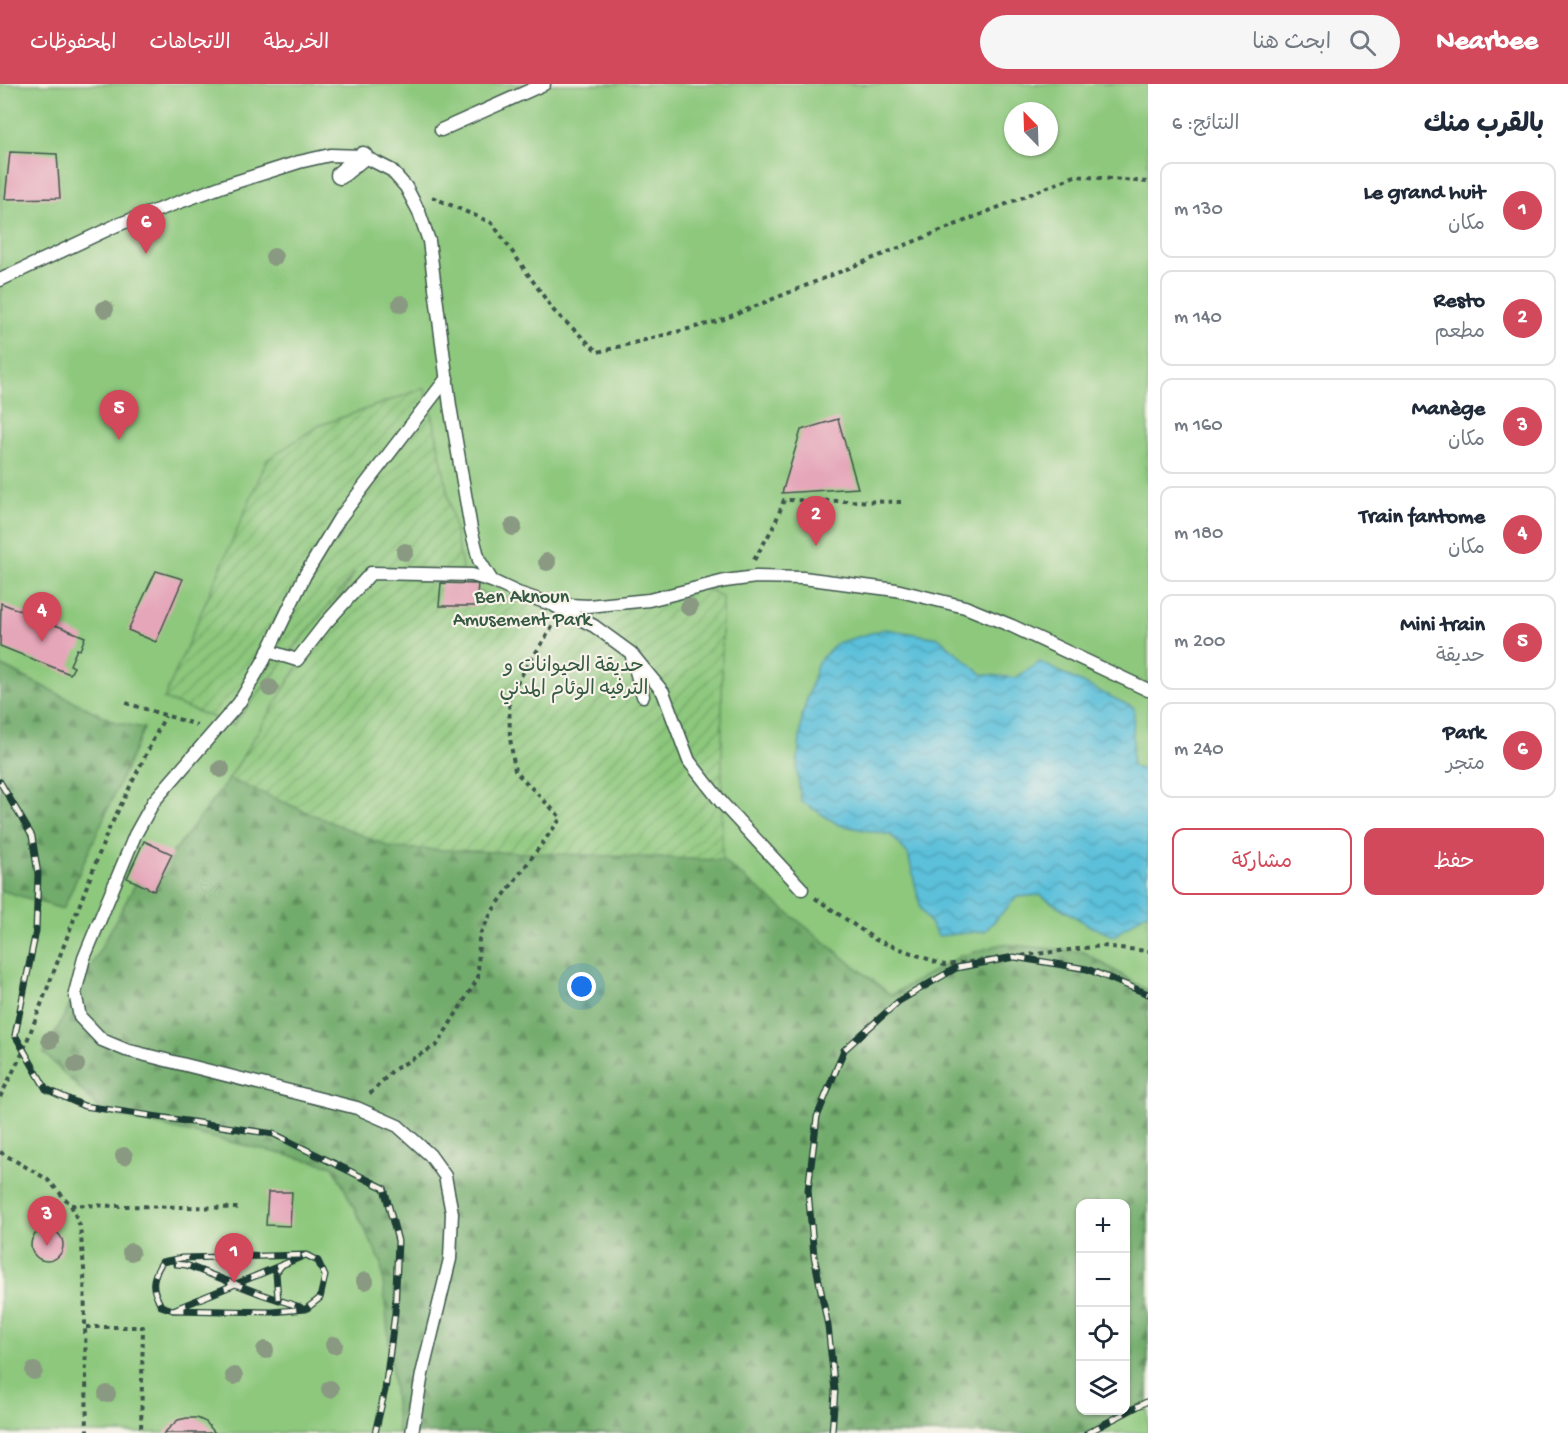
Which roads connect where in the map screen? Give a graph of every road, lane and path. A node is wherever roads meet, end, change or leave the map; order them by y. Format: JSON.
{"nodes":[{"id":1,"x":544,"y":84,"type":"edge"},
{"id":2,"x":441,"y":130,"type":"dead end"},
{"id":3,"x":363,"y":156,"type":"junction"},
{"id":4,"x":340,"y":175,"type":"dead end"},
{"id":5,"x":1148,"y":182,"type":"edge"},
{"id":6,"x":406,"y":187,"type":"junction"},
{"id":7,"x":0,"y":280,"type":"edge"},
{"id":8,"x":447,"y":378,"type":"junction"},
{"id":9,"x":901,"y":502,"type":"dead end"},
{"id":10,"x":743,"y":579,"type":"junction"},
{"id":11,"x":492,"y":581,"type":"junction"},
{"id":12,"x":551,"y":604,"type":"junction"},
{"id":13,"x":563,"y":610,"type":"junction"},
{"id":14,"x":268,"y":651,"type":"junction"},
{"id":15,"x":631,"y":653,"type":"junction"},
{"id":16,"x":1148,"y":690,"type":"edge"},
{"id":17,"x":643,"y":696,"type":"dead end"},
{"id":18,"x":126,"y":703,"type":"dead end"},
{"id":19,"x":165,"y":717,"type":"junction"},
{"id":20,"x":215,"y":730,"type":"junction"},
{"id":21,"x":802,"y":889,"type":"joint"},
{"id":22,"x":1148,"y":951,"type":"edge"},
{"id":23,"x":0,"y":1097,"type":"edge"},
{"id":24,"x":357,"y":1108,"type":"junction"},
{"id":25,"x":0,"y":1152,"type":"edge"},
{"id":26,"x":71,"y":1205,"type":"junction"},
{"id":27,"x":238,"y":1208,"type":"dead end"},
{"id":28,"x":86,"y":1327,"type":"junction"},
{"id":29,"x":87,"y":1433,"type":"edge"},
{"id":30,"x":141,"y":1433,"type":"edge"},
{"id":31,"x":412,"y":1433,"type":"edge"}],
"edges":[{"from":1,"to":2,"type":"lane"},
{"from":3,"to":4,"type":"street"},
{"from":3,"to":6,"type":"lane"},
{"from":3,"to":7,"type":"lane"},
{"from":5,"to":6,"type":"path"},
{"from":6,"to":8,"type":"lane"},
{"from":8,"to":11,"type":"lane"},
{"from":8,"to":14,"type":"lane"},
{"from":9,"to":10,"type":"path"},
{"from":10,"to":12,"type":"lane"},
{"from":10,"to":16,"type":"lane"},
{"from":11,"to":12,"type":"lane"},
{"from":11,"to":14,"type":"lane"},
{"from":12,"to":13,"type":"lane"},
{"from":13,"to":15,"type":"lane"},
{"from":13,"to":24,"type":"path"},
{"from":14,"to":20,"type":"lane"},
{"from":15,"to":17,"type":"lane"},
{"from":15,"to":21,"type":"lane"},
{"from":18,"to":19,"type":"path"},
{"from":19,"to":20,"type":"path"},
{"from":19,"to":23,"type":"path"},
{"from":20,"to":24,"type":"lane"},
{"from":21,"to":22,"type":"path"},
{"from":24,"to":31,"type":"lane"},
{"from":25,"to":26,"type":"path"},
{"from":26,"to":27,"type":"path"},
{"from":26,"to":28,"type":"path"},
{"from":28,"to":29,"type":"path"},
{"from":28,"to":30,"type":"path"}]}
